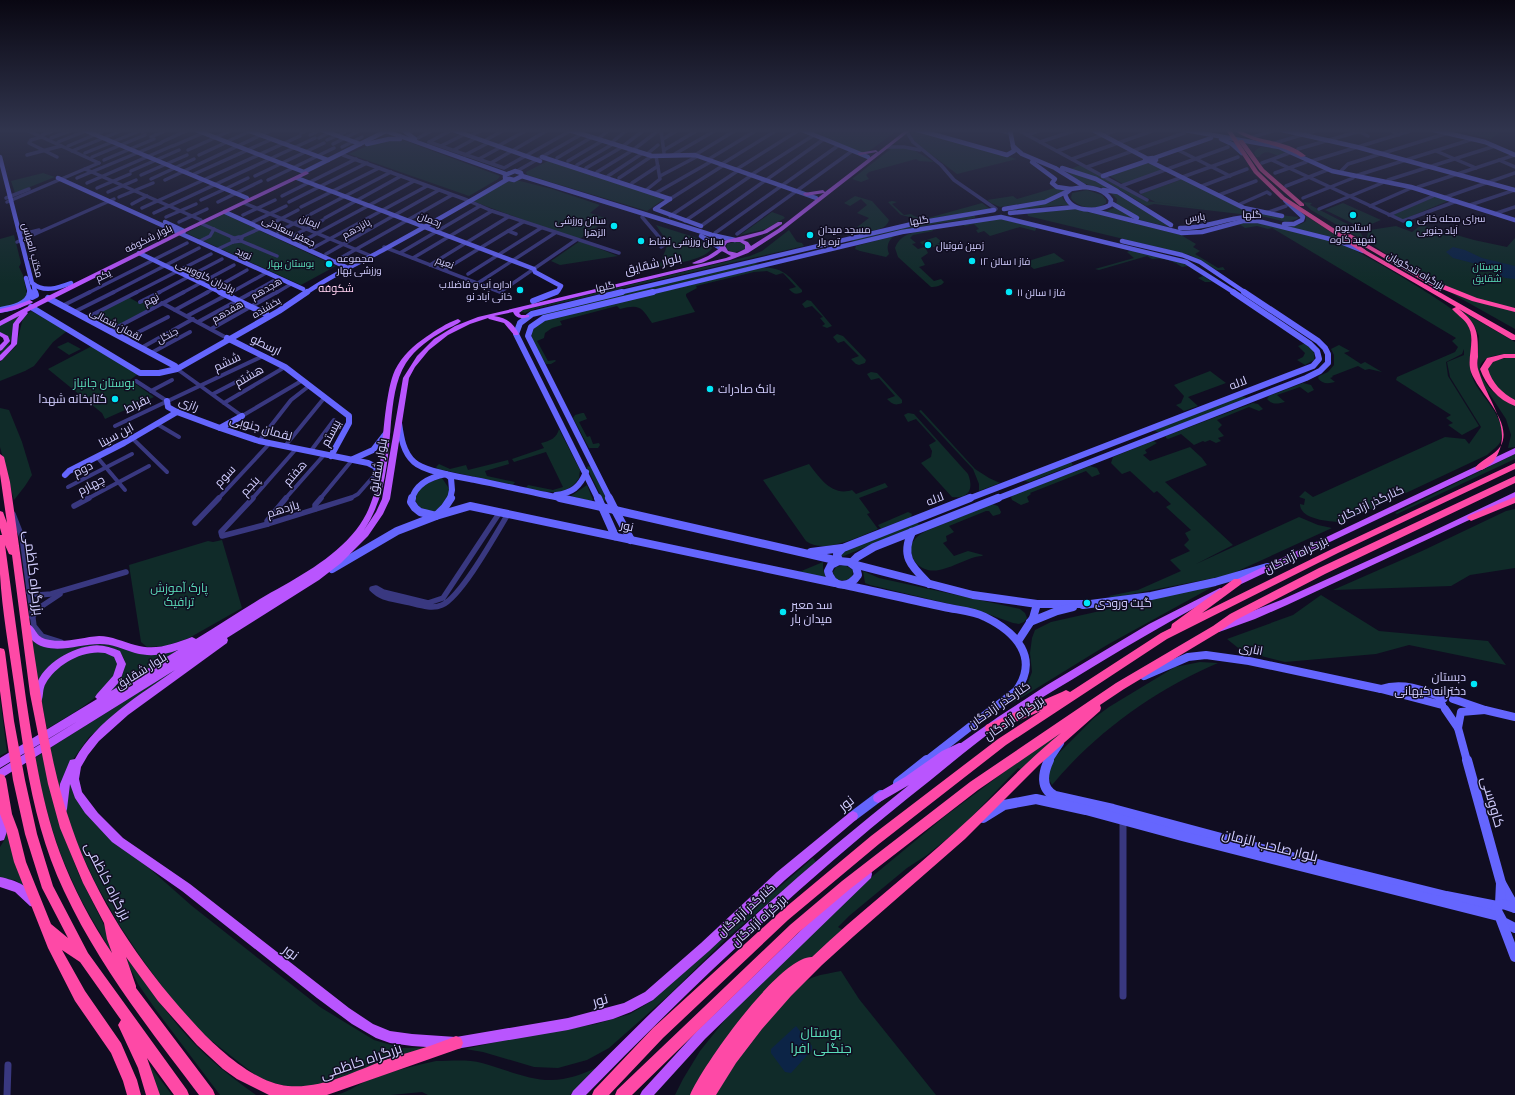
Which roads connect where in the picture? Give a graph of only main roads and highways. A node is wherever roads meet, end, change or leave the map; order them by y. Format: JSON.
{"nodes":[{"id":1,"x":287,"y":181,"type":"edge"},
{"id":2,"x":290,"y":181,"type":"edge"},
{"id":3,"x":837,"y":181,"type":"edge"},
{"id":4,"x":840,"y":181,"type":"edge"},
{"id":5,"x":1265,"y":181,"type":"edge"},
{"id":6,"x":1275,"y":181,"type":"edge"},
{"id":7,"x":822,"y":192,"type":"junction"},
{"id":8,"x":806,"y":194,"type":"road end"},
{"id":9,"x":818,"y":198,"type":"junction"},
{"id":10,"x":245,"y":200,"type":"junction"},
{"id":11,"x":201,"y":221,"type":"junction"},
{"id":12,"x":180,"y":231,"type":"junction"},
{"id":13,"x":736,"y":237,"type":"junction"},
{"id":14,"x":722,"y":248,"type":"junction"},
{"id":15,"x":744,"y":252,"type":"junction"},
{"id":16,"x":1411,"y":271,"type":"junction"},
{"id":17,"x":1416,"y":282,"type":"junction"},
{"id":18,"x":35,"y":304,"type":"junction"},
{"id":19,"x":520,"y":309,"type":"junction"},
{"id":20,"x":0,"y":310,"type":"edge"},
{"id":21,"x":1515,"y":310,"type":"edge"},
{"id":22,"x":527,"y":316,"type":"road end"},
{"id":23,"x":480,"y":318,"type":"junction"},
{"id":24,"x":0,"y":322,"type":"edge"},
{"id":25,"x":1515,"y":331,"type":"edge"},
{"id":26,"x":0,"y":334,"type":"edge"},
{"id":27,"x":516,"y":334,"type":"road end"},
{"id":28,"x":1515,"y":338,"type":"edge"},
{"id":29,"x":0,"y":350,"type":"edge"},
{"id":30,"x":1515,"y":356,"type":"edge"},
{"id":31,"x":0,"y":360,"type":"edge"},
{"id":32,"x":1515,"y":402,"type":"edge"},
{"id":33,"x":1515,"y":451,"type":"edge"},
{"id":34,"x":0,"y":457,"type":"edge"},
{"id":35,"x":1515,"y":466,"type":"edge"},
{"id":36,"x":1479,"y":468,"type":"junction"},
{"id":37,"x":1515,"y":479,"type":"edge"},
{"id":38,"x":1515,"y":495,"type":"edge"},
{"id":39,"x":1515,"y":500,"type":"edge"},
{"id":40,"x":0,"y":514,"type":"edge"},
{"id":41,"x":1471,"y":518,"type":"junction"},
{"id":42,"x":0,"y":538,"type":"edge"},
{"id":43,"x":17,"y":565,"type":"junction"},
{"id":44,"x":1237,"y":582,"type":"junction"},
{"id":45,"x":256,"y":615,"type":"junction"},
{"id":46,"x":29,"y":622,"type":"junction"},
{"id":47,"x":226,"y":626,"type":"junction"},
{"id":48,"x":1216,"y":629,"type":"junction"},
{"id":49,"x":1164,"y":636,"type":"junction"},
{"id":50,"x":0,"y":652,"type":"edge"},
{"id":51,"x":165,"y":683,"type":"junction"},
{"id":52,"x":1082,"y":689,"type":"junction"},
{"id":53,"x":1116,"y":689,"type":"junction"},
{"id":54,"x":37,"y":704,"type":"junction"},
{"id":55,"x":90,"y":713,"type":"junction"},
{"id":56,"x":990,"y":728,"type":"junction"},
{"id":57,"x":973,"y":741,"type":"junction"},
{"id":58,"x":0,"y":763,"type":"edge"},
{"id":59,"x":0,"y":774,"type":"edge"},
{"id":60,"x":0,"y":779,"type":"edge"},
{"id":61,"x":878,"y":798,"type":"road end"},
{"id":62,"x":61,"y":812,"type":"junction"},
{"id":63,"x":6,"y":814,"type":"junction"},
{"id":64,"x":853,"y":816,"type":"road end"},
{"id":65,"x":0,"y":836,"type":"edge"},
{"id":66,"x":904,"y":839,"type":"junction"},
{"id":67,"x":0,"y":882,"type":"edge"},
{"id":68,"x":37,"y":906,"type":"junction"},
{"id":69,"x":110,"y":922,"type":"junction"},
{"id":70,"x":46,"y":928,"type":"junction"},
{"id":71,"x":84,"y":957,"type":"junction"},
{"id":72,"x":821,"y":957,"type":"junction"},
{"id":73,"x":133,"y":995,"type":"junction"},
{"id":74,"x":116,"y":1004,"type":"junction"},
{"id":75,"x":456,"y":1043,"type":"junction"},
{"id":76,"x":134,"y":1095,"type":"edge"},
{"id":77,"x":152,"y":1095,"type":"edge"},
{"id":78,"x":182,"y":1095,"type":"edge"},
{"id":79,"x":208,"y":1095,"type":"edge"},
{"id":80,"x":577,"y":1095,"type":"edge"},
{"id":81,"x":599,"y":1095,"type":"edge"},
{"id":82,"x":622,"y":1095,"type":"edge"},
{"id":83,"x":646,"y":1095,"type":"edge"},
{"id":84,"x":697,"y":1095,"type":"edge"},
{"id":85,"x":708,"y":1095,"type":"edge"}],
"edges":[{"from":1,"to":10,"type":"main road","name":"بلوار شکوفه"},
{"from":2,"to":10,"type":"main road","name":"بلوار شکوفه"},
{"from":3,"to":7,"type":"main road","name":"بلوار شقایق"},
{"from":4,"to":9,"type":"main road","name":"بلوار شقایق"},
{"from":5,"to":17,"type":"highway","name":"بزرگراه تندگویان"},
{"from":6,"to":16,"type":"highway","name":"بزرگراه تندگویان"},
{"from":7,"to":8,"type":"main road"},
{"from":7,"to":9,"type":"main road","name":"بلوار شقایق"},
{"from":9,"to":13,"type":"main road","name":"بلوار شقایق"},
{"from":9,"to":15,"type":"main road","name":"بلوار شقایق"},
{"from":10,"to":11,"type":"main road","name":"بلوار شکوفه"},
{"from":10,"to":11,"type":"main road","name":"بلوار شکوفه"},
{"from":11,"to":12,"type":"main road","name":"بلوار شکوفه"},
{"from":12,"to":18,"type":"main road","name":"بلوار شکوفه"},
{"from":12,"to":18,"type":"main road","name":"بلوار شکوفه"},
{"from":13,"to":14,"type":"main road","name":"بلوار شقایق"},
{"from":13,"to":15,"type":"main road"},
{"from":14,"to":15,"type":"main road"},
{"from":14,"to":47,"type":"main road","name":"بلوار شقایق"},
{"from":15,"to":19,"type":"main road","name":"بلوار شقایق"},
{"from":16,"to":21,"type":"highway"},
{"from":16,"to":25,"type":"highway","name":"بزرگراه تندگویان"},
{"from":17,"to":28,"type":"highway","name":"بزرگراه تندگویان"},
{"from":17,"to":36,"type":"highway"},
{"from":18,"to":20,"type":"main road"},
{"from":18,"to":24,"type":"main road","name":"بلوار شکوفه"},
{"from":18,"to":24,"type":"main road","name":"بلوار شکوفه"},
{"from":18,"to":31,"type":"main road"},
{"from":19,"to":22,"type":"main road"},
{"from":19,"to":23,"type":"main road","name":"بلوار شقایق"},
{"from":23,"to":27,"type":"main road"},
{"from":23,"to":45,"type":"main road","name":"بلوار شقایق"},
{"from":26,"to":29,"type":"main road"},
{"from":30,"to":32,"type":"highway"},
{"from":33,"to":36,"type":"main road","name":"کنارگذر آزادگان"},
{"from":34,"to":43,"type":"highway","name":"بزرگراه کاظمی"},
{"from":35,"to":49,"type":"highway","name":"بزرگراه آزادگان"},
{"from":36,"to":44,"type":"main road","name":"کنارگذر آزادگان"},
{"from":37,"to":48,"type":"highway"},
{"from":38,"to":41,"type":"main road"},
{"from":39,"to":41,"type":"highway"},
{"from":40,"to":43,"type":"highway"},
{"from":41,"to":48,"type":"main road"},
{"from":42,"to":73,"type":"highway"},
{"from":43,"to":46,"type":"highway","name":"بزرگراه کاظمی"},
{"from":44,"to":49,"type":"highway"},
{"from":44,"to":56,"type":"main road","name":"کنارگذر آزادگان"},
{"from":45,"to":51,"type":"main road"},
{"from":45,"to":55,"type":"main road","name":"بلوار شقایق"},
{"from":46,"to":47,"type":"main road"},
{"from":46,"to":54,"type":"highway","name":"بزرگراه کاظمی"},
{"from":47,"to":55,"type":"main road","name":"بلوار شقایق"},
{"from":48,"to":53,"type":"highway"},
{"from":49,"to":52,"type":"highway","name":"بزرگراه آزادگان"},
{"from":50,"to":71,"type":"highway"},
{"from":51,"to":62,"type":"main road"},
{"from":51,"to":75,"type":"main road","name":"نور"},
{"from":52,"to":56,"type":"highway"},
{"from":52,"to":81,"type":"highway","name":"بزرگراه آزادگان"},
{"from":53,"to":66,"type":"highway"},
{"from":53,"to":72,"type":"highway"},
{"from":54,"to":55,"type":"main road"},
{"from":54,"to":62,"type":"highway","name":"بزرگراه کاظمی"},
{"from":55,"to":58,"type":"main road","name":"بلوار شقایق"},
{"from":55,"to":59,"type":"main road","name":"بلوار شقایق"},
{"from":56,"to":57,"type":"main road","name":"کنارگذر آزادگان"},
{"from":57,"to":61,"type":"main road"},
{"from":57,"to":80,"type":"main road","name":"کنارگذر آزادگان"},
{"from":60,"to":63,"type":"highway"},
{"from":62,"to":69,"type":"highway","name":"بزرگراه کاظمی"},
{"from":63,"to":65,"type":"main road"},
{"from":63,"to":68,"type":"highway"},
{"from":64,"to":75,"type":"main road","name":"نور"},
{"from":66,"to":82,"type":"highway"},
{"from":66,"to":83,"type":"main road"},
{"from":67,"to":68,"type":"main road"},
{"from":68,"to":70,"type":"highway"},
{"from":69,"to":73,"type":"highway"},
{"from":69,"to":75,"type":"highway","name":"بزرگراه کاظمی"},
{"from":70,"to":71,"type":"highway"},
{"from":70,"to":76,"type":"highway"},
{"from":71,"to":74,"type":"highway"},
{"from":72,"to":84,"type":"highway"},
{"from":72,"to":85,"type":"highway"},
{"from":73,"to":79,"type":"highway"},
{"from":74,"to":77,"type":"highway"},
{"from":74,"to":78,"type":"highway"}]}
